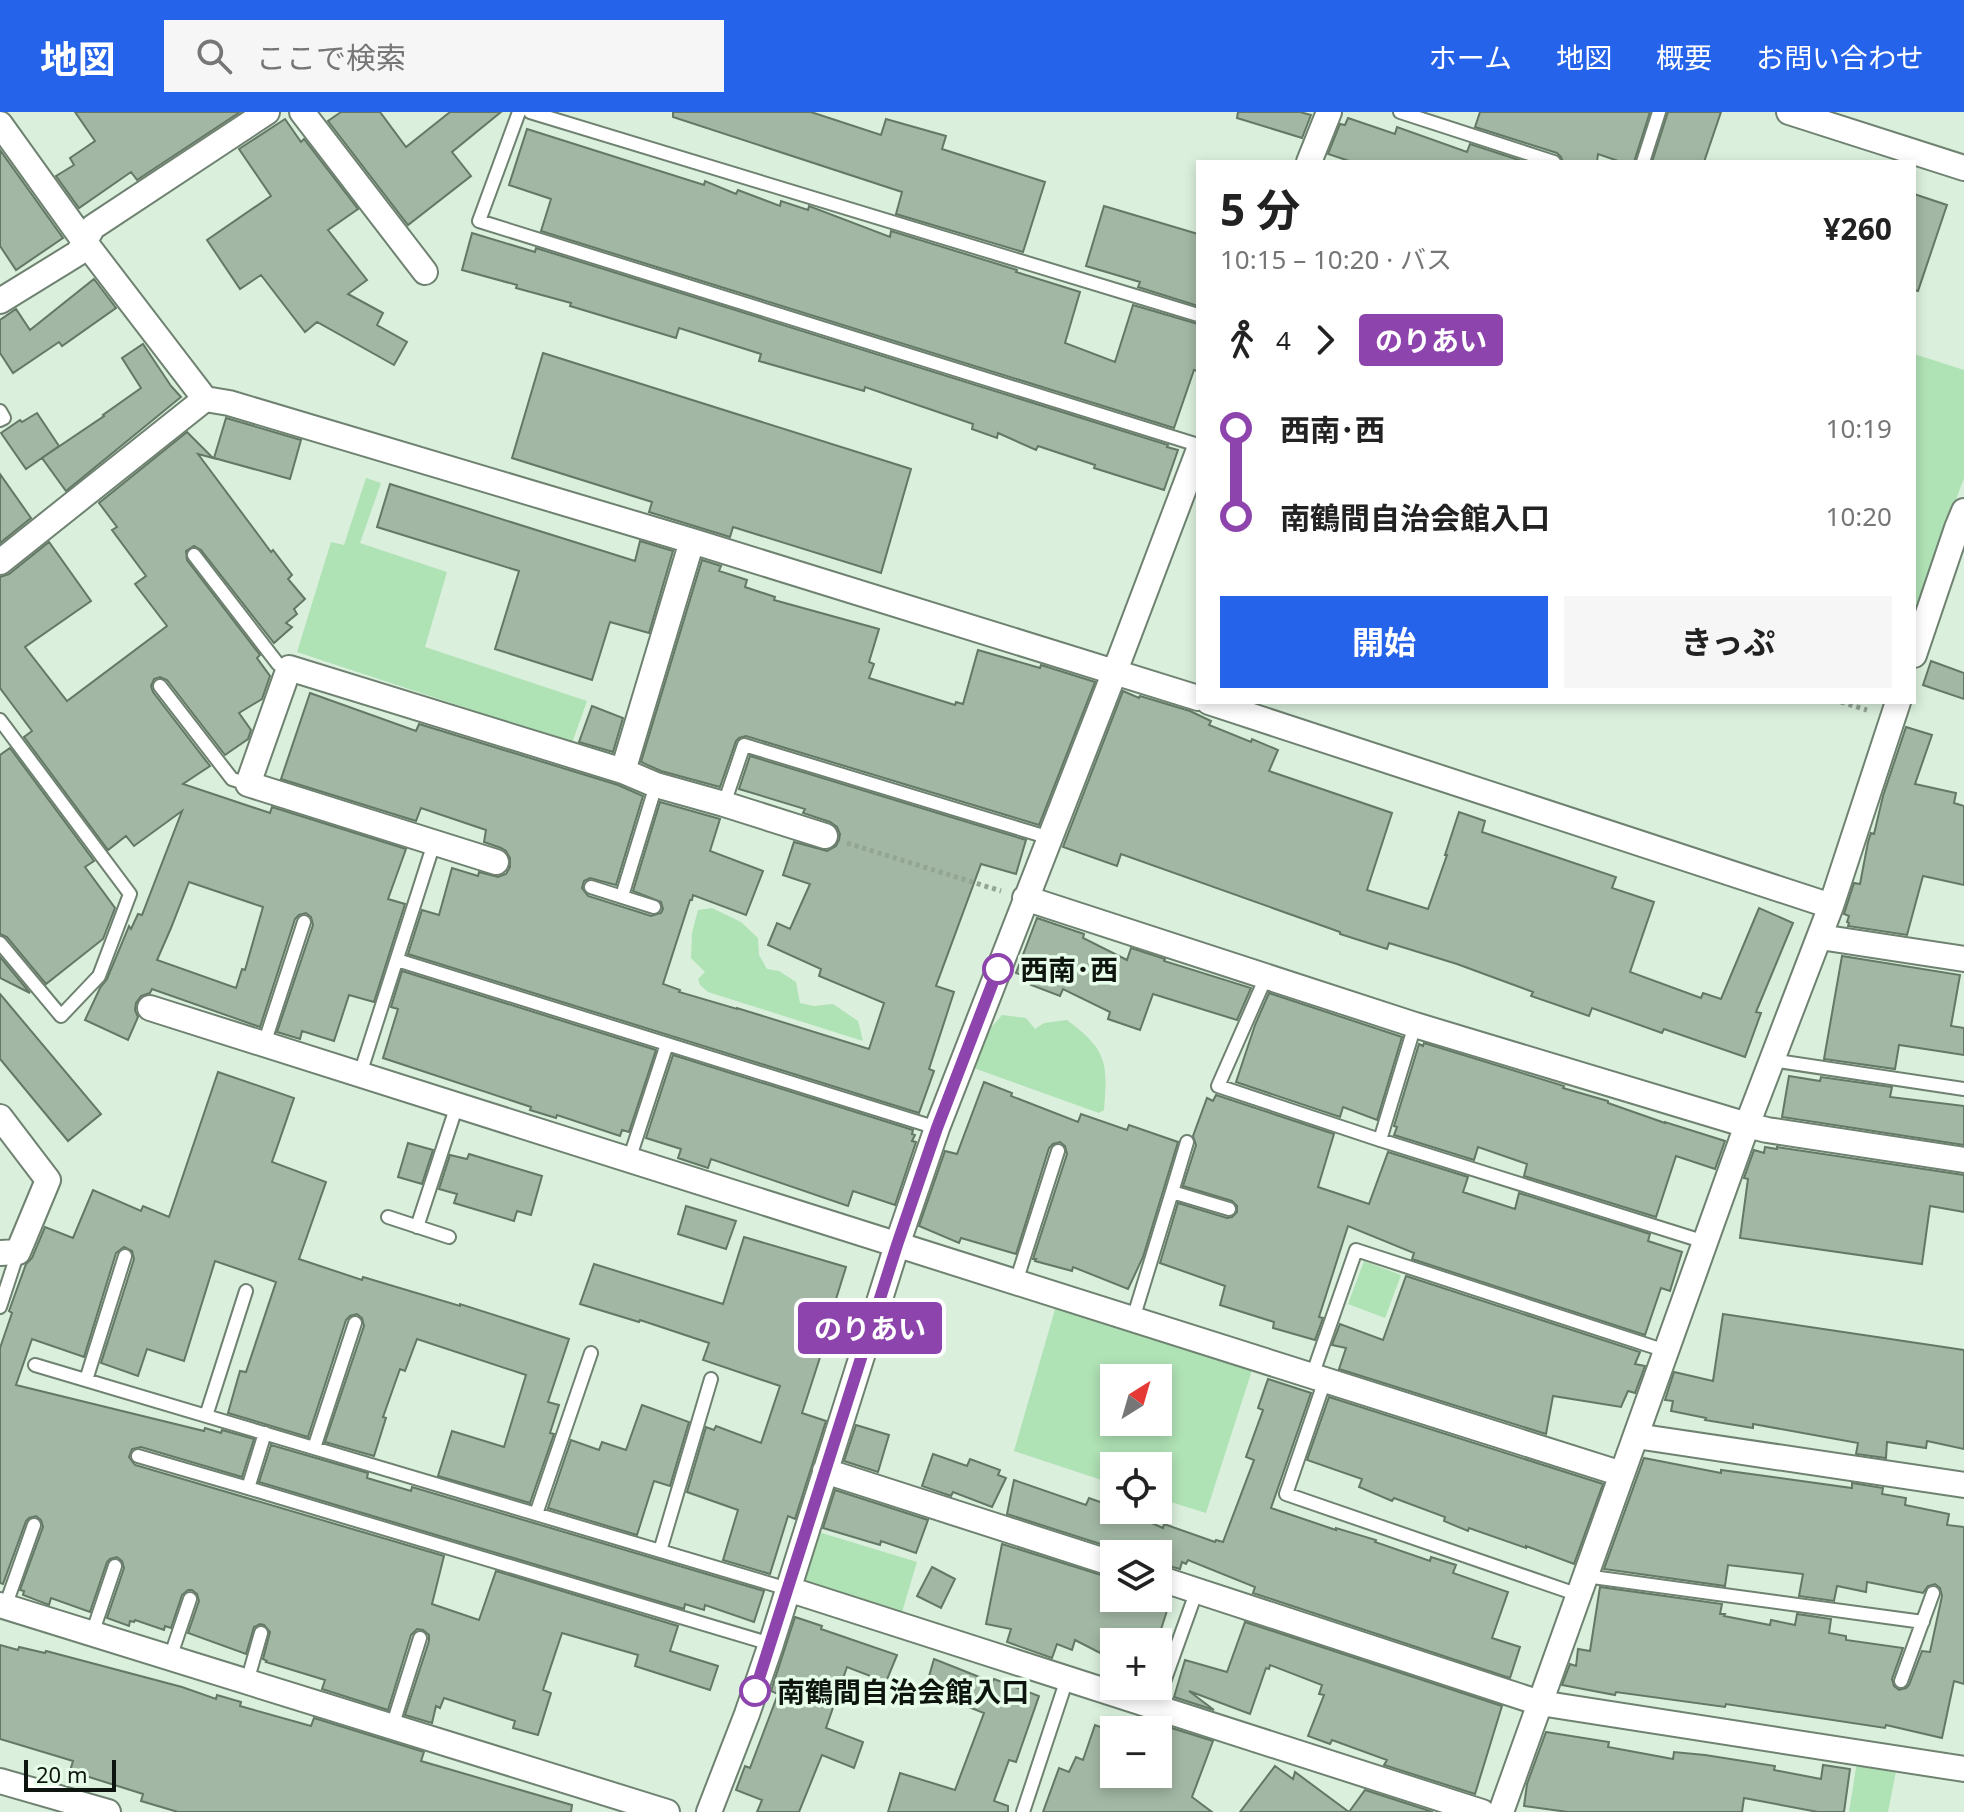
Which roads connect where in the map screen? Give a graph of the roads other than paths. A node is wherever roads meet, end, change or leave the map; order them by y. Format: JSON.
{"nodes":[{"id":1,"x":267,"y":112,"type":"edge"},
{"id":2,"x":302,"y":112,"type":"edge"},
{"id":3,"x":519,"y":112,"type":"edge"},
{"id":4,"x":530,"y":112,"type":"edge"},
{"id":5,"x":1329,"y":112,"type":"edge"},
{"id":6,"x":1400,"y":112,"type":"edge"},
{"id":7,"x":1659,"y":112,"type":"edge"},
{"id":8,"x":1789,"y":112,"type":"edge"},
{"id":9,"x":2,"y":131,"type":"edge"},
{"id":10,"x":1310,"y":160,"type":"edge"},
{"id":11,"x":1548,"y":160,"type":"edge"},
{"id":12,"x":1644,"y":160,"type":"edge"},
{"id":13,"x":1964,"y":168,"type":"edge"},
{"id":14,"x":84,"y":241,"type":"junction"},
{"id":15,"x":425,"y":272,"type":"dead end"},
{"id":16,"x":0,"y":301,"type":"edge"},
{"id":17,"x":1196,"y":314,"type":"edge"},
{"id":18,"x":205,"y":399,"type":"junction"},
{"id":19,"x":0,"y":411,"type":"edge"},
{"id":20,"x":0,"y":420,"type":"edge"},
{"id":21,"x":1196,"y":444,"type":"edge"},
{"id":22,"x":1196,"y":457,"type":"edge"},
{"id":23,"x":1964,"y":511,"type":"edge"},
{"id":24,"x":692,"y":541,"type":"junction"},
{"id":25,"x":194,"y":555,"type":"dead end"},
{"id":26,"x":0,"y":562,"type":"edge"},
{"id":27,"x":1916,"y":649,"type":"edge"},
{"id":28,"x":289,"y":668,"type":"junction"},
{"id":29,"x":1115,"y":671,"type":"junction"},
{"id":30,"x":160,"y":686,"type":"dead end"},
{"id":31,"x":1196,"y":697,"type":"edge"},
{"id":32,"x":1215,"y":704,"type":"edge"},
{"id":33,"x":1897,"y":704,"type":"edge"},
{"id":34,"x":0,"y":720,"type":"edge"},
{"id":35,"x":623,"y":771,"type":"junction"},
{"id":36,"x":248,"y":784,"type":"junction"},
{"id":37,"x":656,"y":785,"type":"junction"},
{"id":38,"x":724,"y":804,"type":"junction"},
{"id":39,"x":825,"y":836,"type":"road end"},
{"id":40,"x":1050,"y":838,"type":"junction"},
{"id":41,"x":434,"y":843,"type":"junction"},
{"id":42,"x":496,"y":862,"type":"dead end"},
{"id":43,"x":591,"y":887,"type":"dead end"},
{"id":44,"x":622,"y":896,"type":"junction"},
{"id":45,"x":1025,"y":898,"type":"junction"},
{"id":46,"x":1831,"y":906,"type":"junction"},
{"id":47,"x":654,"y":907,"type":"dead end"},
{"id":48,"x":304,"y":922,"type":"dead end"},
{"id":49,"x":1820,"y":937,"type":"junction"},
{"id":50,"x":0,"y":943,"type":"edge"},
{"id":51,"x":1964,"y":959,"type":"edge"},
{"id":52,"x":397,"y":960,"type":"junction"},
{"id":53,"x":1266,"y":977,"type":"junction"},
{"id":54,"x":150,"y":1008,"type":"dead end"},
{"id":55,"x":1415,"y":1025,"type":"junction"},
{"id":56,"x":264,"y":1044,"type":"junction"},
{"id":57,"x":667,"y":1044,"type":"junction"},
{"id":58,"x":1771,"y":1060,"type":"junction"},
{"id":59,"x":360,"y":1074,"type":"junction"},
{"id":60,"x":1964,"y":1089,"type":"edge"},
{"id":61,"x":457,"y":1105,"type":"junction"},
{"id":62,"x":0,"y":1117,"type":"edge"},
{"id":63,"x":1747,"y":1125,"type":"junction"},
{"id":64,"x":937,"y":1128,"type":"junction"},
{"id":65,"x":9,"y":1140,"type":"edge"},
{"id":66,"x":1380,"y":1140,"type":"junction"},
{"id":67,"x":1187,"y":1142,"type":"dead end"},
{"id":68,"x":1058,"y":1151,"type":"dead end"},
{"id":69,"x":629,"y":1160,"type":"junction"},
{"id":70,"x":1964,"y":1160,"type":"edge"},
{"id":71,"x":1172,"y":1192,"type":"junction"},
{"id":72,"x":1229,"y":1209,"type":"dead end"},
{"id":73,"x":388,"y":1217,"type":"dead end"},
{"id":74,"x":417,"y":1227,"type":"junction"},
{"id":75,"x":449,"y":1237,"type":"dead end"},
{"id":76,"x":1705,"y":1242,"type":"junction"},
{"id":77,"x":897,"y":1245,"type":"junction"},
{"id":78,"x":9,"y":1252,"type":"edge"},
{"id":79,"x":125,"y":1256,"type":"dead end"},
{"id":80,"x":1016,"y":1282,"type":"junction"},
{"id":81,"x":246,"y":1291,"type":"dead end"},
{"id":82,"x":0,"y":1307,"type":"edge"},
{"id":83,"x":1133,"y":1319,"type":"junction"},
{"id":84,"x":355,"y":1323,"type":"dead end"},
{"id":85,"x":1666,"y":1351,"type":"junction"},
{"id":86,"x":591,"y":1353,"type":"dead end"},
{"id":87,"x":35,"y":1365,"type":"dead end"},
{"id":88,"x":1319,"y":1378,"type":"junction"},
{"id":89,"x":711,"y":1379,"type":"dead end"},
{"id":90,"x":86,"y":1380,"type":"junction"},
{"id":91,"x":206,"y":1416,"type":"junction"},
{"id":92,"x":265,"y":1433,"type":"junction"},
{"id":93,"x":1636,"y":1436,"type":"junction"},
{"id":94,"x":314,"y":1448,"type":"junction"},
{"id":95,"x":138,"y":1456,"type":"dead end"},
{"id":96,"x":825,"y":1471,"type":"junction"},
{"id":97,"x":1622,"y":1474,"type":"junction"},
{"id":98,"x":1964,"y":1485,"type":"edge"},
{"id":99,"x":248,"y":1488,"type":"junction"},
{"id":100,"x":536,"y":1514,"type":"junction"},
{"id":101,"x":34,"y":1525,"type":"dead end"},
{"id":102,"x":660,"y":1551,"type":"junction"},
{"id":103,"x":1100,"y":1559,"type":"edge"},
{"id":104,"x":115,"y":1566,"type":"dead end"},
{"id":105,"x":1172,"y":1582,"type":"edge"},
{"id":106,"x":1582,"y":1586,"type":"junction"},
{"id":107,"x":788,"y":1589,"type":"junction"},
{"id":108,"x":1197,"y":1590,"type":"junction"},
{"id":109,"x":1933,"y":1593,"type":"dead end"},
{"id":110,"x":190,"y":1599,"type":"dead end"},
{"id":111,"x":2,"y":1606,"type":"edge"},
{"id":112,"x":1923,"y":1622,"type":"junction"},
{"id":113,"x":261,"y":1633,"type":"dead end"},
{"id":114,"x":92,"y":1634,"type":"junction"},
{"id":115,"x":420,"y":1638,"type":"dead end"},
{"id":116,"x":771,"y":1644,"type":"junction"},
{"id":117,"x":170,"y":1658,"type":"junction"},
{"id":118,"x":1067,"y":1679,"type":"junction"},
{"id":119,"x":1901,"y":1681,"type":"dead end"},
{"id":120,"x":247,"y":1682,"type":"junction"},
{"id":121,"x":1540,"y":1703,"type":"junction"},
{"id":122,"x":1155,"y":1707,"type":"junction"},
{"id":123,"x":392,"y":1727,"type":"junction"},
{"id":124,"x":1964,"y":1769,"type":"edge"},
{"id":125,"x":0,"y":1781,"type":"edge"},
{"id":126,"x":75,"y":1808,"type":"edge"},
{"id":127,"x":108,"y":1812,"type":"edge"},
{"id":128,"x":667,"y":1812,"type":"edge"},
{"id":129,"x":709,"y":1812,"type":"edge"},
{"id":130,"x":1023,"y":1812,"type":"edge"},
{"id":131,"x":1482,"y":1812,"type":"edge"},
{"id":132,"x":1501,"y":1812,"type":"edge"}],
"edges":[{"from":1,"to":14,"type":"street"},
{"from":2,"to":15,"type":"street"},
{"from":3,"to":21,"type":"lane"},
{"from":4,"to":17,"type":"lane"},
{"from":5,"to":10,"type":"street"},
{"from":6,"to":11,"type":"lane"},
{"from":7,"to":12,"type":"lane"},
{"from":8,"to":13,"type":"street"},
{"from":9,"to":14,"type":"street"},
{"from":14,"to":16,"type":"street"},
{"from":14,"to":18,"type":"street"},
{"from":18,"to":24,"type":"street"},
{"from":18,"to":26,"type":"street"},
{"from":19,"to":20,"type":"lane"},
{"from":22,"to":29,"type":"street"},
{"from":23,"to":27,"type":"street"},
{"from":24,"to":29,"type":"street"},
{"from":24,"to":35,"type":"street"},
{"from":25,"to":28,"type":"lane"},
{"from":28,"to":35,"type":"street"},
{"from":28,"to":36,"type":"street"},
{"from":29,"to":31,"type":"street"},
{"from":29,"to":40,"type":"street"},
{"from":30,"to":36,"type":"lane"},
{"from":32,"to":46,"type":"street"},
{"from":33,"to":46,"type":"street"},
{"from":34,"to":50,"type":"lane"},
{"from":35,"to":37,"type":"street"},
{"from":36,"to":41,"type":"street"},
{"from":37,"to":38,"type":"street"},
{"from":37,"to":44,"type":"lane"},
{"from":38,"to":39,"type":"street"},
{"from":38,"to":40,"type":"lane"},
{"from":40,"to":45,"type":"street"},
{"from":41,"to":42,"type":"street"},
{"from":41,"to":52,"type":"lane"},
{"from":43,"to":44,"type":"lane"},
{"from":44,"to":47,"type":"lane"},
{"from":45,"to":53,"type":"street"},
{"from":45,"to":64,"type":"street"},
{"from":46,"to":49,"type":"street"},
{"from":48,"to":56,"type":"lane"},
{"from":49,"to":51,"type":"street"},
{"from":49,"to":58,"type":"street"},
{"from":52,"to":57,"type":"lane"},
{"from":52,"to":59,"type":"lane"},
{"from":53,"to":55,"type":"street"},
{"from":53,"to":66,"type":"lane"},
{"from":54,"to":56,"type":"street"},
{"from":55,"to":63,"type":"street"},
{"from":55,"to":66,"type":"lane"},
{"from":56,"to":59,"type":"street"},
{"from":57,"to":64,"type":"lane"},
{"from":57,"to":69,"type":"lane"},
{"from":58,"to":60,"type":"lane"},
{"from":58,"to":63,"type":"street"},
{"from":59,"to":61,"type":"street"},
{"from":61,"to":69,"type":"street"},
{"from":61,"to":74,"type":"lane"},
{"from":62,"to":65,"type":"street"},
{"from":63,"to":70,"type":"street"},
{"from":63,"to":76,"type":"street"},
{"from":64,"to":77,"type":"street"},
{"from":65,"to":78,"type":"street"},
{"from":66,"to":76,"type":"lane"},
{"from":67,"to":71,"type":"lane"},
{"from":68,"to":80,"type":"lane"},
{"from":69,"to":77,"type":"street"},
{"from":71,"to":72,"type":"lane"},
{"from":71,"to":83,"type":"lane"},
{"from":73,"to":74,"type":"lane"},
{"from":74,"to":75,"type":"lane"},
{"from":76,"to":85,"type":"street"},
{"from":77,"to":80,"type":"street"},
{"from":77,"to":96,"type":"street"},
{"from":78,"to":82,"type":"lane"},
{"from":79,"to":90,"type":"lane"},
{"from":80,"to":83,"type":"street"},
{"from":81,"to":91,"type":"lane"},
{"from":83,"to":88,"type":"street"},
{"from":84,"to":94,"type":"lane"},
{"from":85,"to":88,"type":"lane"},
{"from":85,"to":93,"type":"street"},
{"from":86,"to":100,"type":"lane"},
{"from":87,"to":90,"type":"lane"},
{"from":88,"to":97,"type":"street"},
{"from":88,"to":106,"type":"lane"},
{"from":89,"to":102,"type":"lane"},
{"from":90,"to":91,"type":"lane"},
{"from":91,"to":92,"type":"lane"},
{"from":92,"to":94,"type":"lane"},
{"from":92,"to":99,"type":"lane"},
{"from":93,"to":97,"type":"street"},
{"from":93,"to":98,"type":"street"},
{"from":94,"to":100,"type":"lane"},
{"from":95,"to":99,"type":"lane"},
{"from":96,"to":103,"type":"street"},
{"from":96,"to":107,"type":"street"},
{"from":97,"to":106,"type":"street"},
{"from":99,"to":116,"type":"lane"},
{"from":100,"to":102,"type":"lane"},
{"from":101,"to":111,"type":"lane"},
{"from":102,"to":107,"type":"lane"},
{"from":104,"to":114,"type":"lane"},
{"from":105,"to":108,"type":"street"},
{"from":106,"to":112,"type":"lane"},
{"from":106,"to":121,"type":"street"},
{"from":107,"to":116,"type":"street"},
{"from":107,"to":118,"type":"street"},
{"from":108,"to":121,"type":"street"},
{"from":108,"to":122,"type":"lane"},
{"from":109,"to":112,"type":"lane"},
{"from":110,"to":117,"type":"lane"},
{"from":111,"to":114,"type":"street"},
{"from":112,"to":119,"type":"lane"},
{"from":113,"to":120,"type":"lane"},
{"from":114,"to":117,"type":"street"},
{"from":115,"to":123,"type":"lane"},
{"from":116,"to":129,"type":"street"},
{"from":117,"to":120,"type":"street"},
{"from":118,"to":122,"type":"street"},
{"from":118,"to":130,"type":"lane"},
{"from":120,"to":123,"type":"street"},
{"from":121,"to":124,"type":"street"},
{"from":121,"to":132,"type":"street"},
{"from":122,"to":131,"type":"street"},
{"from":123,"to":128,"type":"street"},
{"from":125,"to":126,"type":"street"},
{"from":126,"to":127,"type":"street"}]}
